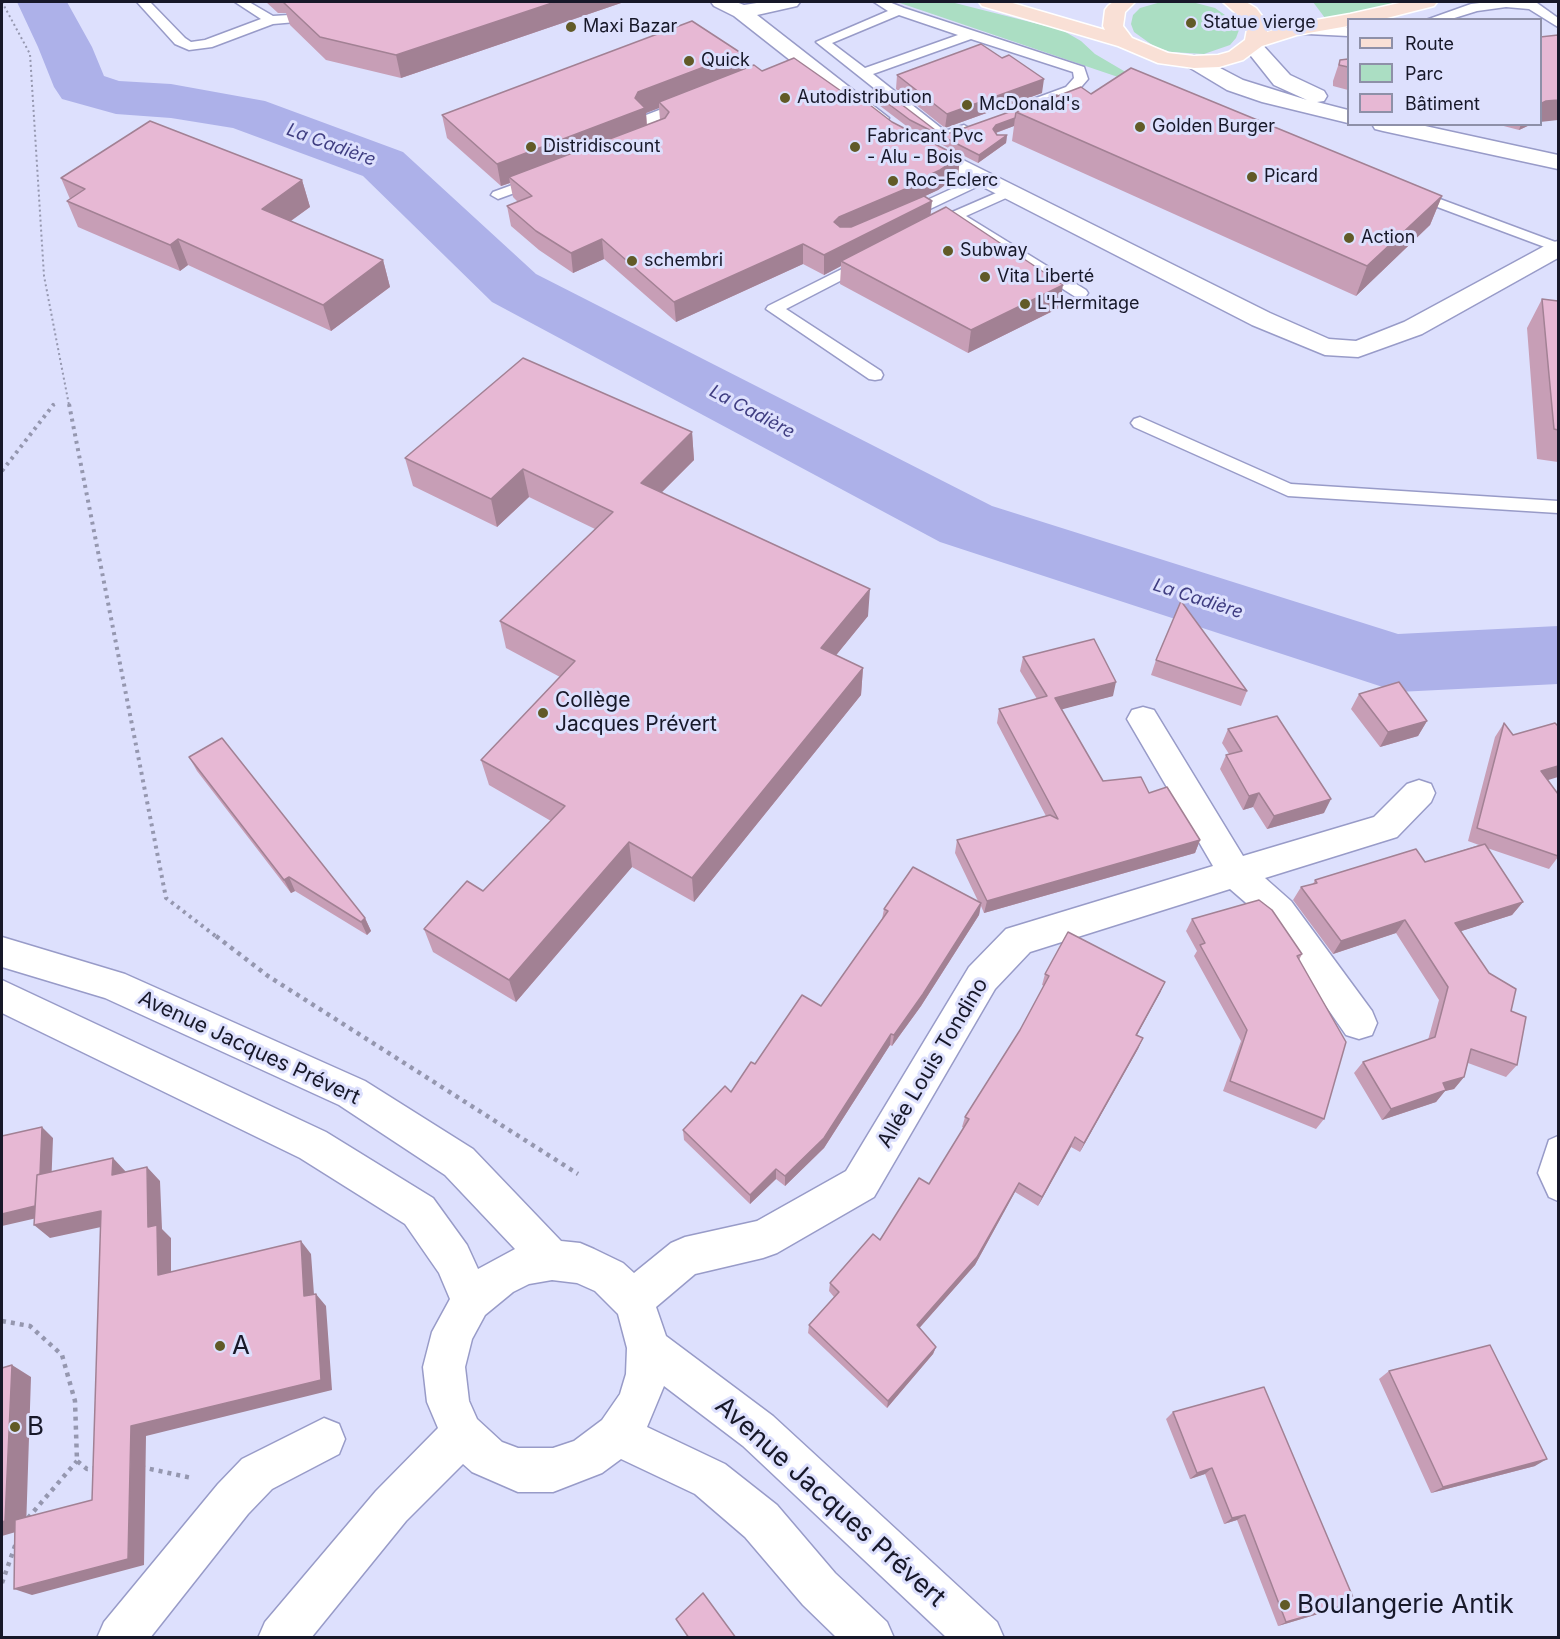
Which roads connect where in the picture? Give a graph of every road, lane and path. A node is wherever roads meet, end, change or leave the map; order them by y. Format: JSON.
{"nodes":[{"id":1,"x":2,"y":2,"type":"edge"},
{"id":2,"x":143,"y":2,"type":"edge"},
{"id":3,"x":242,"y":2,"type":"edge"},
{"id":4,"x":336,"y":2,"type":"edge"},
{"id":5,"x":790,"y":2,"type":"edge"},
{"id":6,"x":880,"y":2,"type":"edge"},
{"id":7,"x":988,"y":2,"type":"edge"},
{"id":8,"x":1125,"y":2,"type":"edge"},
{"id":9,"x":1233,"y":2,"type":"edge"},
{"id":10,"x":1427,"y":2,"type":"edge"},
{"id":11,"x":1537,"y":4,"type":"edge"},
{"id":12,"x":731,"y":7,"type":"edge"},
{"id":13,"x":899,"y":11,"type":"junction"},
{"id":14,"x":1359,"y":18,"type":"edge"},
{"id":15,"x":1439,"y":18,"type":"edge"},
{"id":16,"x":271,"y":20,"type":"junction"},
{"id":17,"x":1347,"y":21,"type":"edge"},
{"id":18,"x":1558,"y":23,"type":"edge"},
{"id":19,"x":1293,"y":30,"type":"junction"},
{"id":20,"x":1347,"y":32,"type":"edge"},
{"id":21,"x":972,"y":34,"type":"junction"},
{"id":22,"x":1125,"y":42,"type":"junction"},
{"id":23,"x":1254,"y":44,"type":"junction"},
{"id":24,"x":1194,"y":63,"type":"junction"},
{"id":25,"x":863,"y":73,"type":"junction"},
{"id":26,"x":701,"y":98,"type":"edge"},
{"id":27,"x":1347,"y":108,"type":"edge"},
{"id":28,"x":1018,"y":110,"type":"edge"},
{"id":29,"x":1347,"y":117,"type":"edge"},
{"id":30,"x":975,"y":125,"type":"edge"},
{"id":31,"x":1392,"y":126,"type":"edge"},
{"id":32,"x":1414,"y":126,"type":"edge"},
{"id":33,"x":639,"y":141,"type":"edge"},
{"id":34,"x":1518,"y":153,"type":"junction"},
{"id":35,"x":1558,"y":162,"type":"edge"},
{"id":36,"x":553,"y":174,"type":"edge"},
{"id":37,"x":984,"y":178,"type":"junction"},
{"id":38,"x":1396,"y":186,"type":"edge"},
{"id":39,"x":1010,"y":191,"type":"junction"},
{"id":40,"x":498,"y":195,"type":"edge"},
{"id":41,"x":897,"y":219,"type":"edge"},
{"id":42,"x":1558,"y":248,"type":"edge"},
{"id":43,"x":875,"y":257,"type":"edge"},
{"id":44,"x":1080,"y":293,"type":"dead end"},
{"id":45,"x":875,"y":375,"type":"dead end"},
{"id":46,"x":56,"y":401,"type":"dead end"},
{"id":47,"x":1140,"y":423,"type":"dead end"},
{"id":48,"x":2,"y":471,"type":"edge"},
{"id":49,"x":1558,"y":507,"type":"edge"},
{"id":50,"x":1143,"y":719,"type":"dead end"},
{"id":51,"x":1419,"y":793,"type":"dead end"},
{"id":52,"x":1236,"y":874,"type":"junction"},
{"id":53,"x":2,"y":952,"type":"edge"},
{"id":54,"x":2,"y":996,"type":"edge"},
{"id":55,"x":1359,"y":1023,"type":"dead end"},
{"id":56,"x":1558,"y":1148,"type":"edge"},
{"id":57,"x":578,"y":1174,"type":"dead end"},
{"id":58,"x":1558,"y":1189,"type":"edge"},
{"id":59,"x":552,"y":1260,"type":"junction"},
{"id":60,"x":632,"y":1300,"type":"junction"},
{"id":61,"x":471,"y":1301,"type":"junction"},
{"id":62,"x":2,"y":1320,"type":"edge"},
{"id":63,"x":648,"y":1348,"type":"junction"},
{"id":64,"x":462,"y":1434,"type":"junction"},
{"id":65,"x":617,"y":1435,"type":"junction"},
{"id":66,"x":324,"y":1439,"type":"dead end"},
{"id":67,"x":77,"y":1461,"type":"junction"},
{"id":68,"x":137,"y":1467,"type":"dead end"},
{"id":69,"x":107,"y":1468,"type":"edge"},
{"id":70,"x":233,"y":1499,"type":"junction"},
{"id":71,"x":22,"y":1525,"type":"edge"},
{"id":72,"x":19,"y":1534,"type":"edge"},
{"id":73,"x":2,"y":1583,"type":"edge"},
{"id":74,"x":120,"y":1638,"type":"edge"},
{"id":75,"x":281,"y":1638,"type":"edge"},
{"id":76,"x":872,"y":1638,"type":"edge"},
{"id":77,"x":981,"y":1638,"type":"edge"}],
"edges":[{"from":1,"to":57,"type":"path"},
{"from":2,"to":16,"type":"lane"},
{"from":3,"to":16,"type":"lane"},
{"from":4,"to":16,"type":"lane"},
{"from":5,"to":12,"type":"street"},
{"from":6,"to":13,"type":"lane"},
{"from":7,"to":22,"type":"main road"},
{"from":8,"to":22,"type":"main road"},
{"from":9,"to":23,"type":"main road"},
{"from":10,"to":14,"type":"main road"},
{"from":11,"to":15,"type":"lane"},
{"from":11,"to":18,"type":"lane"},
{"from":12,"to":37,"type":"street"},
{"from":13,"to":21,"type":"lane"},
{"from":13,"to":25,"type":"lane"},
{"from":17,"to":19,"type":"main road"},
{"from":19,"to":20,"type":"lane"},
{"from":19,"to":23,"type":"main road"},
{"from":21,"to":25,"type":"lane"},
{"from":21,"to":28,"type":"lane"},
{"from":22,"to":24,"type":"main road"},
{"from":23,"to":24,"type":"main road"},
{"from":23,"to":27,"type":"street"},
{"from":24,"to":29,"type":"street"},
{"from":25,"to":30,"type":"lane"},
{"from":26,"to":33,"type":"lane"},
{"from":31,"to":34,"type":"street"},
{"from":32,"to":34,"type":"street"},
{"from":34,"to":35,"type":"street"},
{"from":36,"to":40,"type":"lane"},
{"from":37,"to":39,"type":"street"},
{"from":37,"to":41,"type":"lane"},
{"from":38,"to":42,"type":"lane"},
{"from":39,"to":42,"type":"street"},
{"from":39,"to":44,"type":"lane"},
{"from":43,"to":45,"type":"lane"},
{"from":46,"to":48,"type":"path"},
{"from":47,"to":49,"type":"lane"},
{"from":50,"to":52,"type":"street"},
{"from":51,"to":52,"type":"street","name":"Allée Louis Tondino"},
{"from":52,"to":55,"type":"street"},
{"from":52,"to":60,"type":"street","name":"Allée Louis Tondino"},
{"from":53,"to":59,"type":"street","name":"Avenue Jacques Prévert"},
{"from":54,"to":61,"type":"street"},
{"from":56,"to":58,"type":"lane"},
{"from":59,"to":60,"type":"street"},
{"from":59,"to":61,"type":"street"},
{"from":60,"to":63,"type":"street"},
{"from":61,"to":64,"type":"street"},
{"from":62,"to":67,"type":"path"},
{"from":63,"to":65,"type":"street"},
{"from":63,"to":77,"type":"street","name":"Avenue Jacques Prévert"},
{"from":64,"to":65,"type":"street"},
{"from":64,"to":75,"type":"street"},
{"from":65,"to":76,"type":"street"},
{"from":66,"to":70,"type":"street"},
{"from":67,"to":69,"type":"path"},
{"from":67,"to":71,"type":"path"},
{"from":68,"to":70,"type":"path"},
{"from":70,"to":74,"type":"street"},
{"from":72,"to":73,"type":"path"}]}
